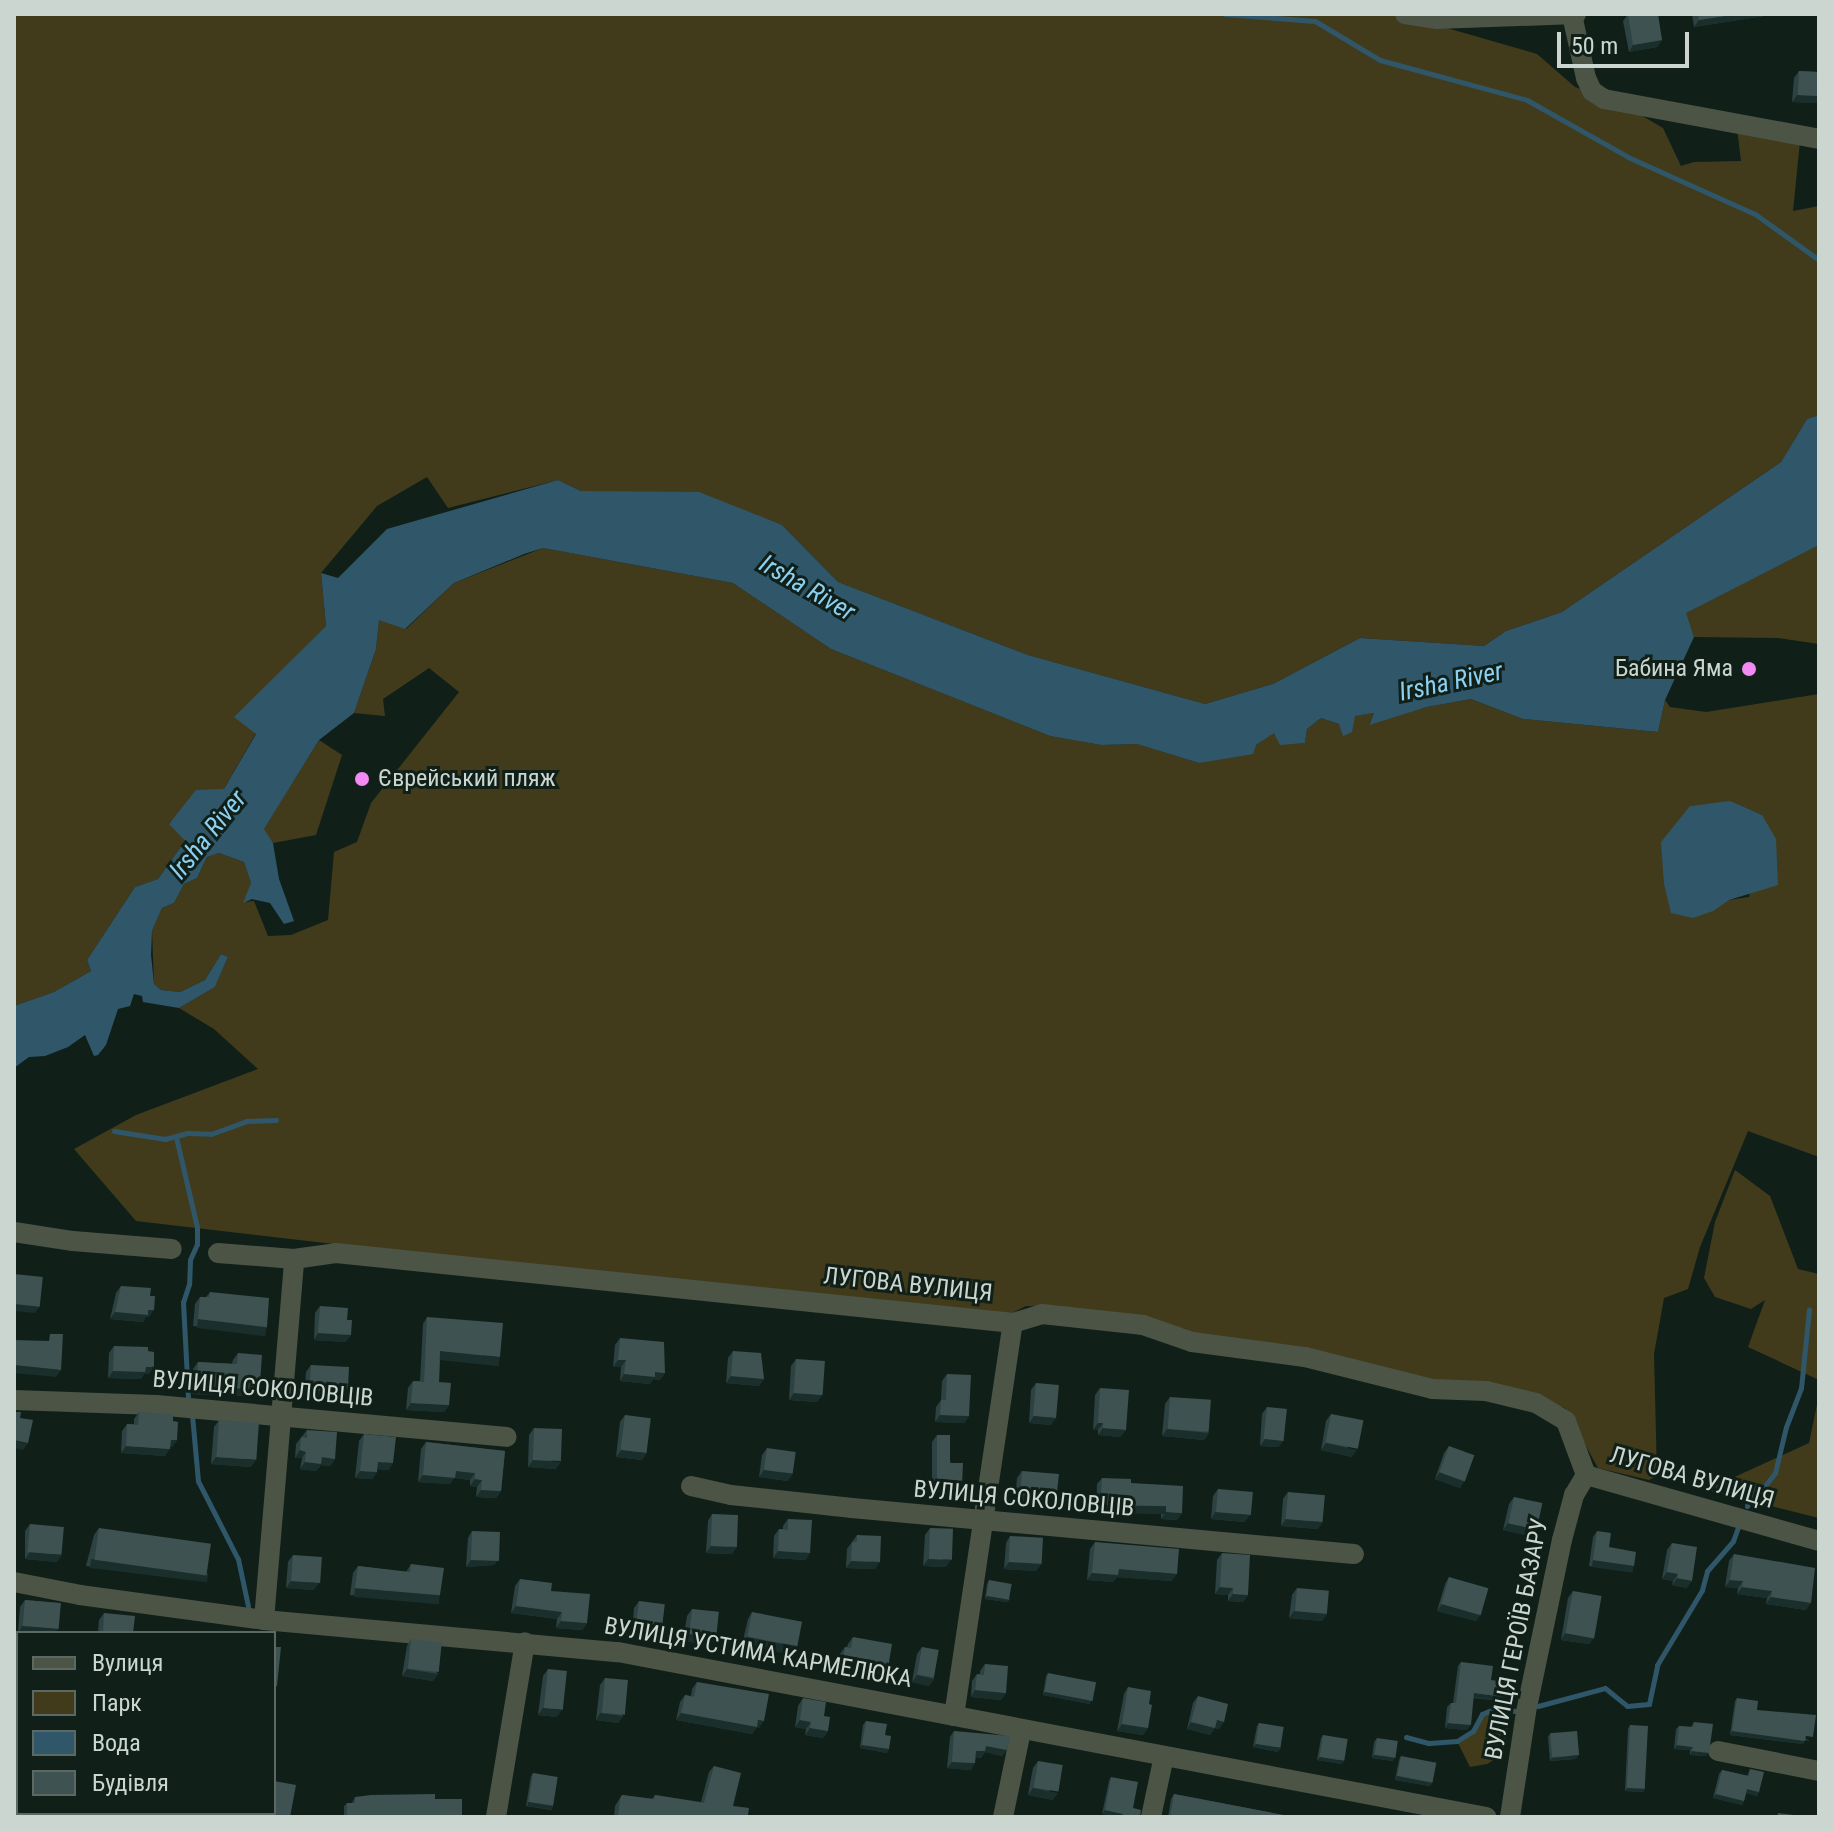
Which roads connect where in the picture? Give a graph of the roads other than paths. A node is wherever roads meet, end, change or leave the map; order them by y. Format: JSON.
{"nodes":[{"id":1,"x":1405,"y":14,"type":"edge"},
{"id":2,"x":1574,"y":15,"type":"edge"},
{"id":3,"x":1436,"y":16,"type":"edge"},
{"id":4,"x":1819,"y":139,"type":"edge"},
{"id":5,"x":14,"y":1232,"type":"edge"},
{"id":6,"x":172,"y":1249,"type":"dead end"},
{"id":7,"x":218,"y":1253,"type":"dead end"},
{"id":8,"x":294,"y":1259,"type":"junction"},
{"id":9,"x":1013,"y":1323,"type":"junction"},
{"id":10,"x":14,"y":1400,"type":"edge"},
{"id":11,"x":282,"y":1416,"type":"junction"},
{"id":12,"x":507,"y":1437,"type":"dead end"},
{"id":13,"x":1586,"y":1475,"type":"junction"},
{"id":14,"x":691,"y":1486,"type":"dead end"},
{"id":15,"x":981,"y":1521,"type":"junction"},
{"id":16,"x":1819,"y":1541,"type":"edge"},
{"id":17,"x":1354,"y":1554,"type":"dead end"},
{"id":18,"x":14,"y":1582,"type":"edge"},
{"id":19,"x":264,"y":1620,"type":"junction"},
{"id":20,"x":525,"y":1642,"type":"junction"},
{"id":21,"x":954,"y":1716,"type":"junction"},
{"id":22,"x":1021,"y":1731,"type":"junction"},
{"id":23,"x":1718,"y":1751,"type":"dead end"},
{"id":24,"x":1164,"y":1756,"type":"junction"},
{"id":25,"x":1819,"y":1771,"type":"edge"},
{"id":26,"x":496,"y":1817,"type":"edge"},
{"id":27,"x":1003,"y":1817,"type":"edge"},
{"id":28,"x":1151,"y":1817,"type":"edge"},
{"id":29,"x":1486,"y":1817,"type":"edge"},
{"id":30,"x":1510,"y":1817,"type":"edge"}],
"edges":[{"from":1,"to":3,"type":"street"},
{"from":2,"to":3,"type":"street"},
{"from":2,"to":4,"type":"street"},
{"from":5,"to":6,"type":"street"},
{"from":7,"to":8,"type":"street","name":"ЛУГОВА ВУЛИЦЯ"},
{"from":8,"to":9,"type":"street","name":"ЛУГОВА ВУЛИЦЯ"},
{"from":8,"to":11,"type":"street"},
{"from":9,"to":13,"type":"street","name":"ЛУГОВА ВУЛИЦЯ"},
{"from":9,"to":15,"type":"street"},
{"from":10,"to":11,"type":"street","name":"ВУЛИЦЯ СОКОЛОВЦІВ"},
{"from":11,"to":12,"type":"street","name":"ВУЛИЦЯ СОКОЛОВЦІВ"},
{"from":11,"to":19,"type":"street"},
{"from":13,"to":16,"type":"street","name":"ЛУГОВА ВУЛИЦЯ"},
{"from":13,"to":30,"type":"street","name":"ВУЛИЦЯ ГЕРОЇВ БАЗАРУ"},
{"from":14,"to":15,"type":"street","name":"ВУЛИЦЯ СОКОЛОВЦІВ"},
{"from":15,"to":17,"type":"street","name":"ВУЛИЦЯ СОКОЛОВЦІВ"},
{"from":15,"to":21,"type":"street"},
{"from":18,"to":19,"type":"street","name":"ВУЛИЦЯ УСТИМА КАРМЕЛЮКА"},
{"from":19,"to":20,"type":"street","name":"ВУЛИЦЯ УСТИМА КАРМЕЛЮКА"},
{"from":20,"to":21,"type":"street","name":"ВУЛИЦЯ УСТИМА КАРМЕЛЮКА"},
{"from":20,"to":26,"type":"street"},
{"from":21,"to":22,"type":"street","name":"ВУЛИЦЯ УСТИМА КАРМЕЛЮКА"},
{"from":22,"to":24,"type":"street","name":"ВУЛИЦЯ УСТИМА КАРМЕЛЮКА"},
{"from":22,"to":27,"type":"street"},
{"from":23,"to":25,"type":"street"},
{"from":24,"to":28,"type":"street"},
{"from":24,"to":29,"type":"street","name":"ВУЛИЦЯ УСТИМА КАРМЕЛЮКА"}]}
